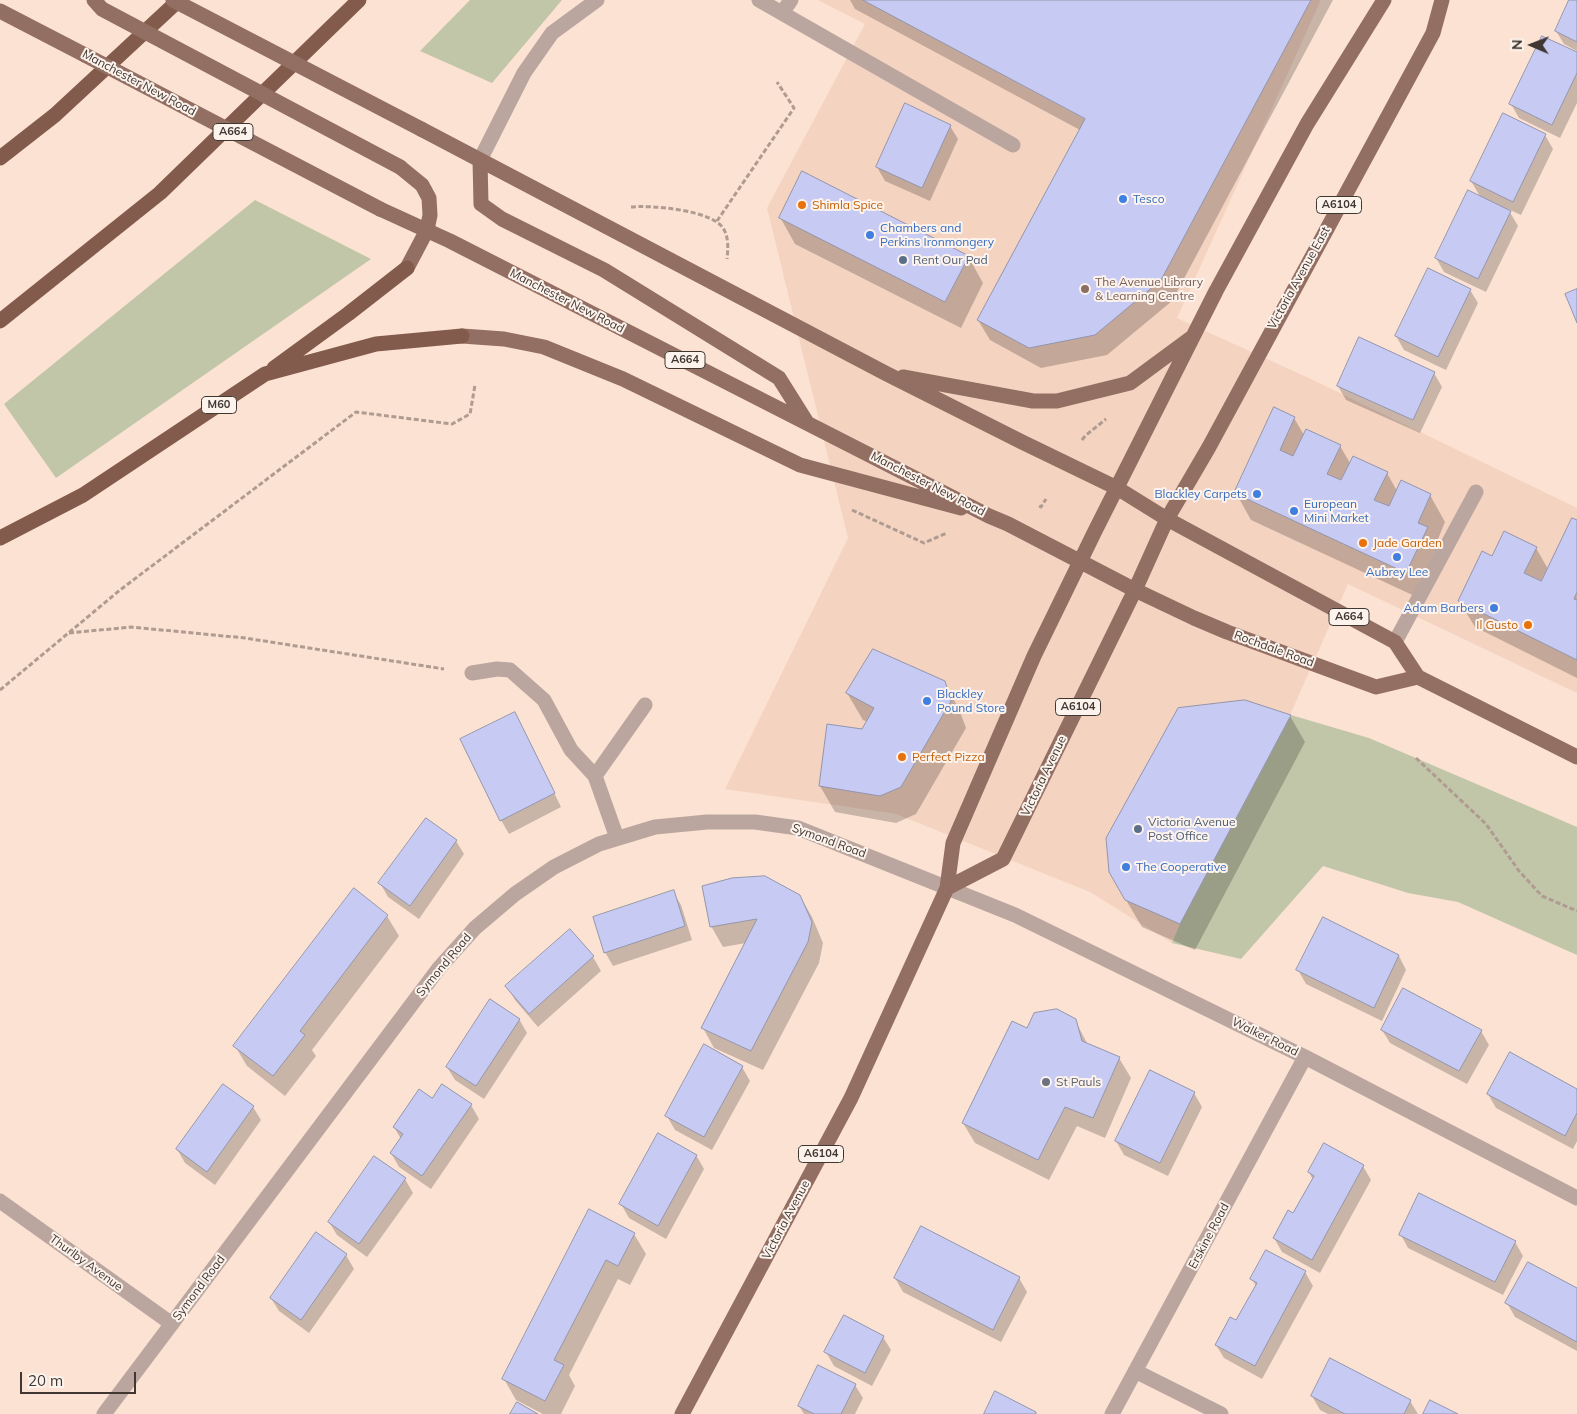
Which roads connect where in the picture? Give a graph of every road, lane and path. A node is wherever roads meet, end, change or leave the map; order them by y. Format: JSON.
{"nodes":[{"id":1,"x":94,"y":0,"type":"edge"},
{"id":2,"x":173,"y":0,"type":"edge"},
{"id":3,"x":179,"y":0,"type":"edge"},
{"id":4,"x":359,"y":0,"type":"edge"},
{"id":5,"x":597,"y":0,"type":"edge"},
{"id":6,"x":759,"y":0,"type":"edge"},
{"id":7,"x":792,"y":0,"type":"edge"},
{"id":8,"x":1384,"y":0,"type":"edge"},
{"id":9,"x":1442,"y":0,"type":"edge"},
{"id":10,"x":0,"y":11,"type":"edge"},
{"id":11,"x":782,"y":13,"type":"junction"},
{"id":12,"x":777,"y":82,"type":"dead end"},
{"id":13,"x":1013,"y":145,"type":"dead end"},
{"id":14,"x":0,"y":158,"type":"edge"},
{"id":15,"x":480,"y":160,"type":"junction"},
{"id":16,"x":629,"y":207,"type":"dead end"},
{"id":17,"x":716,"y":222,"type":"junction"},
{"id":18,"x":427,"y":230,"type":"junction"},
{"id":19,"x":407,"y":268,"type":"joint"},
{"id":20,"x":724,"y":288,"type":"junction"},
{"id":21,"x":0,"y":321,"type":"edge"},
{"id":22,"x":462,"y":336,"type":"joint"},
{"id":23,"x":1194,"y":336,"type":"junction"},
{"id":24,"x":265,"y":374,"type":"junction"},
{"id":25,"x":887,"y":374,"type":"junction"},
{"id":26,"x":475,"y":385,"type":"dead end"},
{"id":27,"x":1113,"y":413,"type":"dead end"},
{"id":28,"x":806,"y":421,"type":"junction"},
{"id":29,"x":1082,"y":440,"type":"dead end"},
{"id":30,"x":1117,"y":488,"type":"junction"},
{"id":31,"x":1476,"y":492,"type":"dead end"},
{"id":32,"x":1046,"y":499,"type":"dead end"},
{"id":33,"x":1041,"y":507,"type":"dead end"},
{"id":34,"x":989,"y":516,"type":"junction"},
{"id":35,"x":1167,"y":519,"type":"junction"},
{"id":36,"x":0,"y":538,"type":"edge"},
{"id":37,"x":1151,"y":554,"type":"joint"},
{"id":38,"x":1080,"y":561,"type":"junction"},
{"id":39,"x":1135,"y":590,"type":"junction"},
{"id":40,"x":68,"y":634,"type":"junction"},
{"id":41,"x":1395,"y":642,"type":"junction"},
{"id":42,"x":472,"y":673,"type":"joint"},
{"id":43,"x":1418,"y":678,"type":"junction"},
{"id":44,"x":0,"y":690,"type":"edge"},
{"id":45,"x":645,"y":705,"type":"dead end"},
{"id":46,"x":1577,"y":757,"type":"edge"},
{"id":47,"x":1416,"y":758,"type":"dead end"},
{"id":48,"x":595,"y":776,"type":"junction"},
{"id":49,"x":617,"y":838,"type":"junction"},
{"id":50,"x":947,"y":888,"type":"junction"},
{"id":51,"x":1577,"y":911,"type":"edge"},
{"id":52,"x":1305,"y":1057,"type":"junction"},
{"id":53,"x":1577,"y":1198,"type":"edge"},
{"id":54,"x":0,"y":1202,"type":"edge"},
{"id":55,"x":172,"y":1324,"type":"junction"},
{"id":56,"x":1136,"y":1371,"type":"junction"},
{"id":57,"x":104,"y":1414,"type":"edge"},
{"id":58,"x":682,"y":1414,"type":"edge"},
{"id":59,"x":1112,"y":1414,"type":"edge"},
{"id":60,"x":1221,"y":1414,"type":"edge"}],
"edges":[{"from":1,"to":18,"type":"main road","bridge":true},
{"from":2,"to":15,"type":"main road","number":"A664","bridge":true},
{"from":3,"to":14,"type":"highway"},
{"from":4,"to":21,"type":"highway"},
{"from":5,"to":15,"type":"street"},
{"from":6,"to":11,"type":"street"},
{"from":7,"to":11,"type":"street"},
{"from":8,"to":23,"type":"main road","number":"A6104"},
{"from":9,"to":35,"type":"main road","name":"Victoria Avenue East","number":"A6104"},
{"from":10,"to":18,"type":"main road","name":"Manchester New Road","number":"A664","bridge":true},
{"from":11,"to":13,"type":"street"},
{"from":12,"to":17,"type":"path"},
{"from":15,"to":20,"type":"main road","number":"A664"},
{"from":15,"to":28,"type":"main road"},
{"from":16,"to":17,"type":"path"},
{"from":17,"to":20,"type":"path"},
{"from":18,"to":19,"type":"main road"},
{"from":18,"to":28,"type":"main road","name":"Manchester New Road","number":"A664"},
{"from":19,"to":24,"type":"highway","number":"M60"},
{"from":20,"to":25,"type":"main road","number":"A664"},
{"from":22,"to":24,"type":"highway","number":"M60"},
{"from":22,"to":34,"type":"main road"},
{"from":23,"to":25,"type":"main road"},
{"from":23,"to":30,"type":"main road","number":"A6104"},
{"from":24,"to":36,"type":"highway","number":"M60"},
{"from":25,"to":30,"type":"main road","number":"A664"},
{"from":26,"to":40,"type":"path"},
{"from":27,"to":29,"type":"path"},
{"from":28,"to":34,"type":"main road","name":"Manchester New Road","number":"A664"},
{"from":30,"to":35,"type":"main road","number":"A664"},
{"from":30,"to":38,"type":"main road","name":"Victoria Avenue","number":"A6104"},
{"from":31,"to":41,"type":"street"},
{"from":32,"to":33,"type":"path"},
{"from":34,"to":38,"type":"main road","name":"Manchester New Road","number":"A664"},
{"from":35,"to":37,"type":"main road","name":"Victoria Avenue East","number":"A6104"},
{"from":35,"to":41,"type":"main road","number":"A664"},
{"from":37,"to":39,"type":"main road","name":"Victoria Avenue","number":"A6104"},
{"from":38,"to":39,"type":"main road","name":"Manchester New Road","number":"A664"},
{"from":38,"to":50,"type":"main road","name":"Victoria Avenue","number":"A6104"},
{"from":39,"to":43,"type":"main road","name":"Rochdale Road","number":"A664"},
{"from":39,"to":50,"type":"main road","name":"Victoria Avenue","number":"A6104"},
{"from":40,"to":42,"type":"path"},
{"from":40,"to":44,"type":"path"},
{"from":41,"to":43,"type":"main road","number":"A664"},
{"from":42,"to":48,"type":"street"},
{"from":43,"to":46,"type":"main road"},
{"from":45,"to":48,"type":"street"},
{"from":47,"to":51,"type":"path"},
{"from":48,"to":49,"type":"street"},
{"from":49,"to":50,"type":"street","name":"Symond Road"},
{"from":49,"to":55,"type":"street","name":"Symond Road"},
{"from":50,"to":52,"type":"street","name":"Walker Road"},
{"from":50,"to":58,"type":"main road","name":"Victoria Avenue","number":"A6104"},
{"from":52,"to":53,"type":"street","name":"Walker Road"},
{"from":52,"to":56,"type":"street","name":"Erskine Road"},
{"from":54,"to":55,"type":"street","name":"Thurlby Avenue"},
{"from":55,"to":57,"type":"street","name":"Symond Road"},
{"from":56,"to":59,"type":"street","name":"Erskine Road"},
{"from":56,"to":60,"type":"street"}]}
